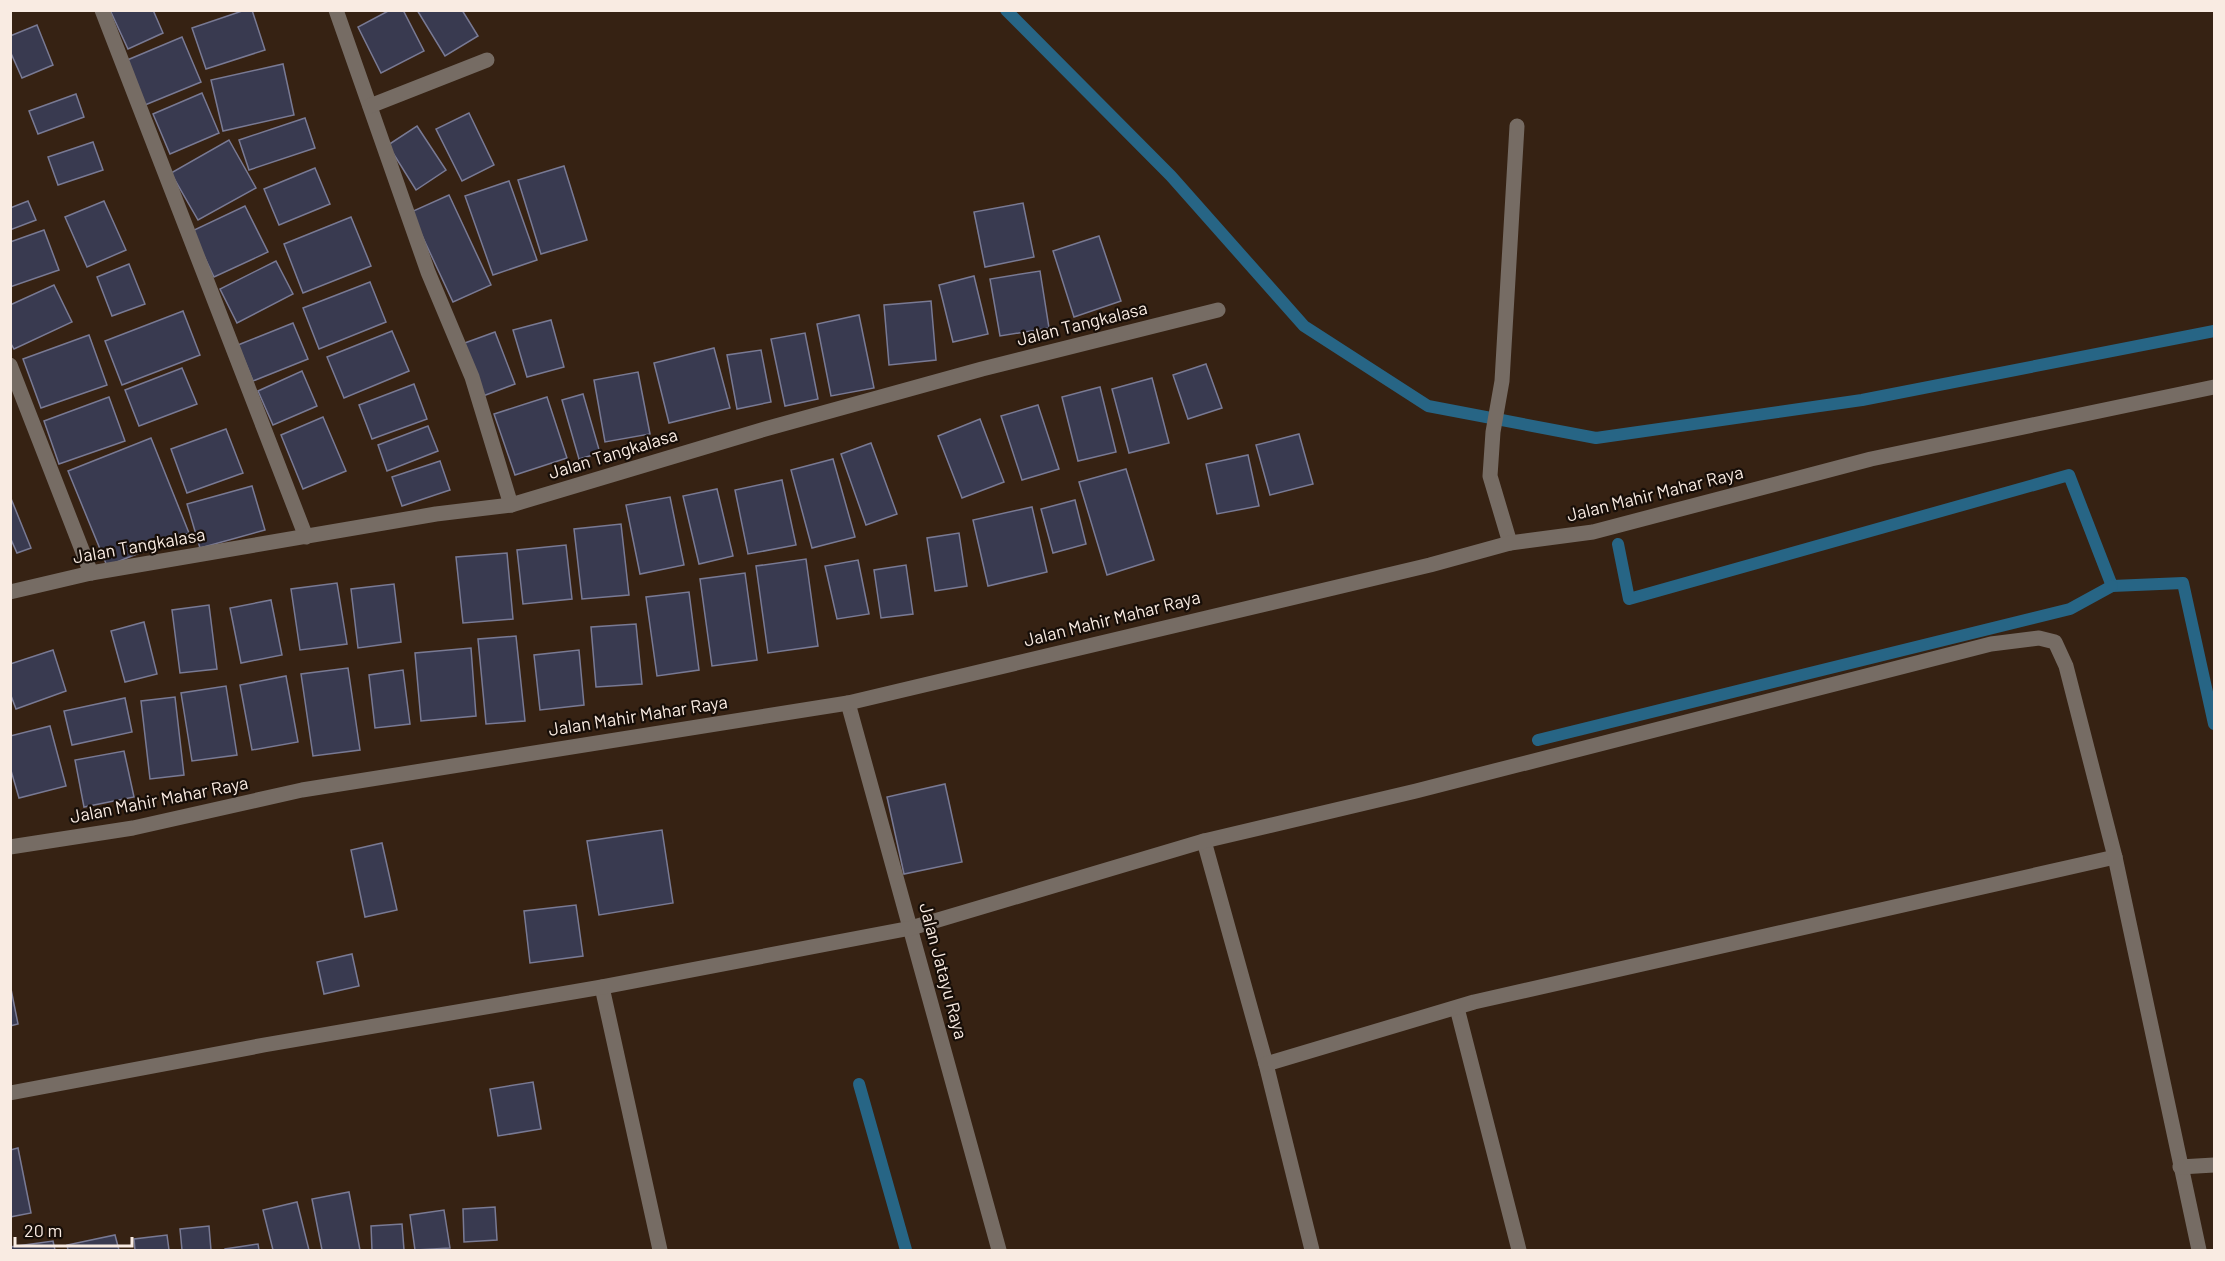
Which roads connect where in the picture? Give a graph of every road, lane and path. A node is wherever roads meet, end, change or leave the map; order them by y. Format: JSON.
{"nodes":[{"id":1,"x":102,"y":10,"type":"edge"},
{"id":2,"x":336,"y":10,"type":"edge"},
{"id":3,"x":487,"y":60,"type":"dead end"},
{"id":4,"x":370,"y":106,"type":"junction"},
{"id":5,"x":1517,"y":126,"type":"dead end"},
{"id":6,"x":1218,"y":310,"type":"dead end"},
{"id":7,"x":10,"y":365,"type":"edge"},
{"id":8,"x":2214,"y":387,"type":"edge"},
{"id":9,"x":511,"y":505,"type":"junction"},
{"id":10,"x":306,"y":537,"type":"junction"},
{"id":11,"x":1510,"y":543,"type":"junction"},
{"id":12,"x":91,"y":573,"type":"junction"},
{"id":13,"x":10,"y":592,"type":"edge"},
{"id":14,"x":848,"y":703,"type":"junction"},
{"id":15,"x":1204,"y":841,"type":"junction"},
{"id":16,"x":10,"y":847,"type":"edge"},
{"id":17,"x":2115,"y":857,"type":"junction"},
{"id":18,"x":911,"y":928,"type":"junction"},
{"id":19,"x":602,"y":987,"type":"junction"},
{"id":20,"x":1457,"y":1008,"type":"junction"},
{"id":21,"x":1266,"y":1064,"type":"junction"},
{"id":22,"x":10,"y":1093,"type":"edge"},
{"id":23,"x":2214,"y":1165,"type":"edge"},
{"id":24,"x":2180,"y":1167,"type":"junction"},
{"id":25,"x":660,"y":1251,"type":"edge"},
{"id":26,"x":999,"y":1251,"type":"edge"},
{"id":27,"x":1312,"y":1251,"type":"edge"},
{"id":28,"x":1519,"y":1251,"type":"edge"},
{"id":29,"x":2199,"y":1251,"type":"edge"}],
"edges":[{"from":1,"to":10,"type":"street"},
{"from":2,"to":4,"type":"street"},
{"from":3,"to":4,"type":"street"},
{"from":4,"to":9,"type":"street"},
{"from":5,"to":11,"type":"street"},
{"from":6,"to":9,"type":"street","name":"Jalan Tangkalasa"},
{"from":7,"to":12,"type":"street"},
{"from":8,"to":11,"type":"street","name":"Jalan Mahir Mahar Raya"},
{"from":9,"to":10,"type":"street","name":"Jalan Tangkalasa"},
{"from":10,"to":12,"type":"street","name":"Jalan Tangkalasa"},
{"from":11,"to":14,"type":"street","name":"Jalan Mahir Mahar Raya"},
{"from":12,"to":13,"type":"street","name":"Jalan Tangkalasa"},
{"from":14,"to":16,"type":"street","name":"Jalan Mahir Mahar Raya"},
{"from":14,"to":18,"type":"street","name":"Jalan Jatayu Raya"},
{"from":15,"to":17,"type":"street"},
{"from":15,"to":18,"type":"street"},
{"from":15,"to":21,"type":"street"},
{"from":17,"to":20,"type":"street"},
{"from":17,"to":24,"type":"street"},
{"from":18,"to":19,"type":"street"},
{"from":18,"to":26,"type":"street","name":"Jalan Jatayu Raya"},
{"from":19,"to":22,"type":"street"},
{"from":19,"to":25,"type":"street"},
{"from":20,"to":21,"type":"street"},
{"from":20,"to":28,"type":"street"},
{"from":21,"to":27,"type":"street"},
{"from":23,"to":24,"type":"street"},
{"from":24,"to":29,"type":"street"}]}
